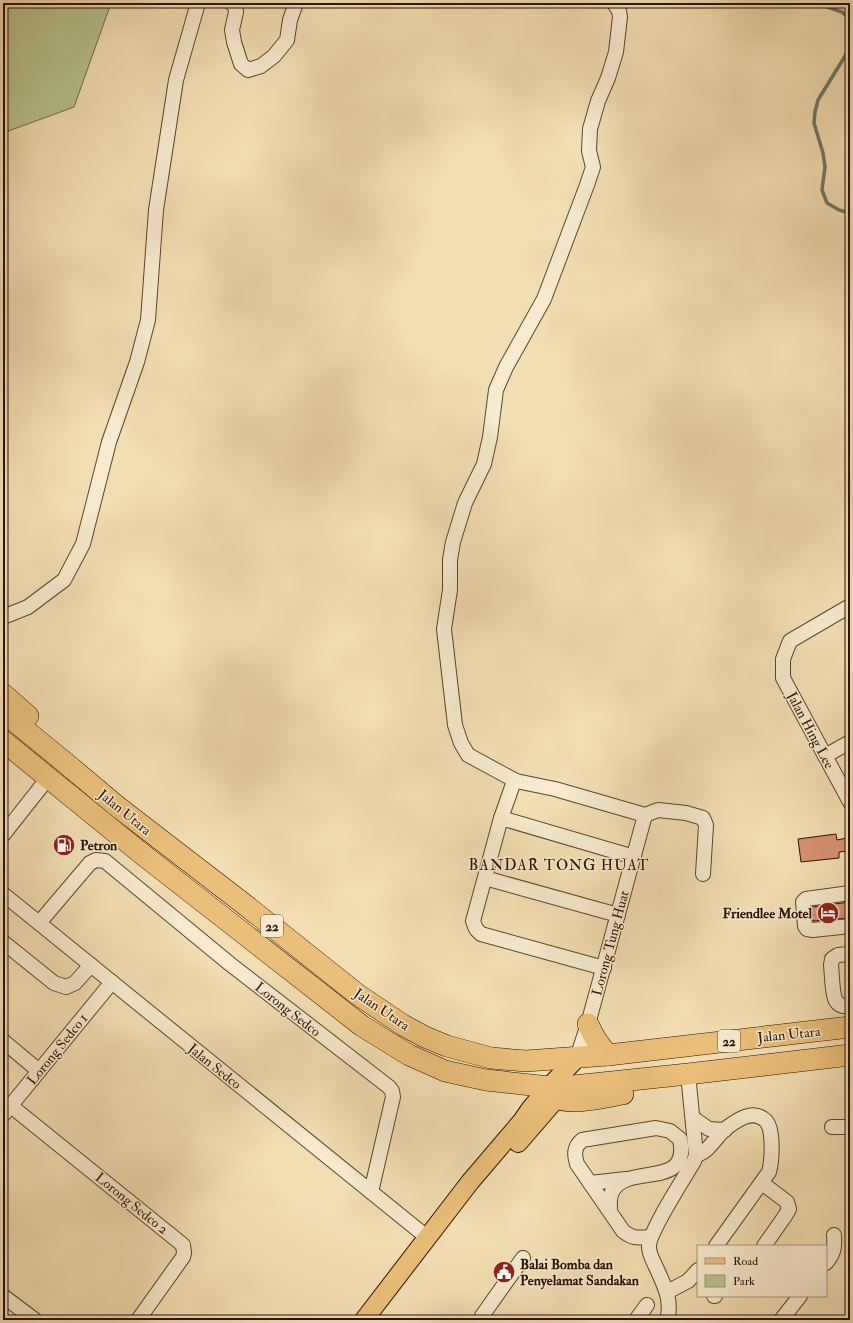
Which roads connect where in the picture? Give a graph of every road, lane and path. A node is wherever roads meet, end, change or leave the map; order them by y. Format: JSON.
{"nodes":[{"id":1,"x":198,"y":3,"type":"edge"},
{"id":2,"x":231,"y":3,"type":"edge"},
{"id":3,"x":296,"y":3,"type":"edge"},
{"id":4,"x":614,"y":3,"type":"edge"},
{"id":5,"x":850,"y":606,"type":"edge"},
{"id":6,"x":3,"y":617,"type":"edge"},
{"id":7,"x":3,"y":694,"type":"edge"},
{"id":8,"x":3,"y":712,"type":"edge"},
{"id":9,"x":4,"y":742,"type":"edge"},
{"id":10,"x":850,"y":742,"type":"edge"},
{"id":11,"x":825,"y":756,"type":"junction"},
{"id":12,"x":68,"y":765,"type":"junction"},
{"id":13,"x":48,"y":778,"type":"junction"},
{"id":14,"x":516,"y":782,"type":"junction"},
{"id":15,"x":850,"y":802,"type":"edge"},
{"id":16,"x":645,"y":815,"type":"junction"},
{"id":17,"x":501,"y":818,"type":"junction"},
{"id":18,"x":3,"y":834,"type":"edge"},
{"id":19,"x":634,"y":857,"type":"junction"},
{"id":20,"x":703,"y":874,"type":"dead end"},
{"id":21,"x":485,"y":878,"type":"junction"},
{"id":22,"x":850,"y":893,"type":"edge"},
{"id":23,"x":3,"y":894,"type":"edge"},
{"id":24,"x":618,"y":915,"type":"junction"},
{"id":25,"x":38,"y":923,"type":"junction"},
{"id":26,"x":850,"y":926,"type":"edge"},
{"id":27,"x":3,"y":942,"type":"edge"},
{"id":28,"x":850,"y":954,"type":"edge"},
{"id":29,"x":91,"y":965,"type":"junction"},
{"id":30,"x":604,"y":968,"type":"junction"},
{"id":31,"x":112,"y":982,"type":"junction"},
{"id":32,"x":850,"y":1006,"type":"edge"},
{"id":33,"x":588,"y":1024,"type":"junction"},
{"id":34,"x":850,"y":1027,"type":"edge"},
{"id":35,"x":3,"y":1042,"type":"edge"},
{"id":36,"x":608,"y":1055,"type":"junction"},
{"id":37,"x":850,"y":1055,"type":"edge"},
{"id":38,"x":577,"y":1058,"type":"junction"},
{"id":39,"x":39,"y":1071,"type":"junction"},
{"id":40,"x":688,"y":1074,"type":"junction"},
{"id":41,"x":553,"y":1091,"type":"junction"},
{"id":42,"x":7,"y":1110,"type":"edge"},
{"id":43,"x":693,"y":1118,"type":"junction"},
{"id":44,"x":832,"y":1127,"type":"dead end"},
{"id":45,"x":850,"y":1127,"type":"edge"},
{"id":46,"x":725,"y":1130,"type":"junction"},
{"id":47,"x":696,"y":1155,"type":"junction"},
{"id":48,"x":628,"y":1178,"type":"junction"},
{"id":49,"x":590,"y":1183,"type":"junction"},
{"id":50,"x":762,"y":1183,"type":"junction"},
{"id":51,"x":371,"y":1192,"type":"junction"},
{"id":52,"x":610,"y":1211,"type":"junction"},
{"id":53,"x":834,"y":1235,"type":"dead end"},
{"id":54,"x":650,"y":1237,"type":"junction"},
{"id":55,"x":428,"y":1238,"type":"junction"},
{"id":56,"x":717,"y":1245,"type":"edge"},
{"id":57,"x":765,"y":1245,"type":"edge"},
{"id":58,"x":523,"y":1258,"type":"dead end"},
{"id":59,"x":827,"y":1262,"type":"edge"},
{"id":60,"x":696,"y":1278,"type":"edge"},
{"id":61,"x":667,"y":1292,"type":"junction"},
{"id":62,"x":3,"y":1296,"type":"edge"},
{"id":63,"x":799,"y":1297,"type":"edge"},
{"id":64,"x":647,"y":1305,"type":"dead end"},
{"id":65,"x":371,"y":1318,"type":"edge"},
{"id":66,"x":35,"y":1320,"type":"edge"},
{"id":67,"x":138,"y":1320,"type":"edge"},
{"id":68,"x":481,"y":1320,"type":"edge"},
{"id":69,"x":636,"y":1320,"type":"edge"},
{"id":70,"x":667,"y":1320,"type":"edge"},
{"id":71,"x":781,"y":1320,"type":"edge"}],
"edges":[{"from":1,"to":6,"type":"street"},
{"from":2,"to":3,"type":"street"},
{"from":4,"to":14,"type":"street"},
{"from":5,"to":11,"type":"street","name":"Jalan Hing Lee"},
{"from":7,"to":12,"type":"highway"},
{"from":8,"to":12,"type":"highway","name":"Jalan Utara","number":"22"},
{"from":9,"to":13,"type":"highway","name":"Jalan Utara","number":"22"},
{"from":10,"to":11,"type":"street"},
{"from":11,"to":15,"type":"street","name":"Jalan Hing Lee"},
{"from":12,"to":38,"type":"highway","name":"Jalan Utara","number":"22"},
{"from":13,"to":18,"type":"street"},
{"from":13,"to":41,"type":"highway","name":"Jalan Utara","number":"22"},
{"from":14,"to":16,"type":"street"},
{"from":14,"to":17,"type":"street"},
{"from":16,"to":19,"type":"street","name":"Lorong Tung Huat"},
{"from":16,"to":20,"type":"street"},
{"from":17,"to":19,"type":"street"},
{"from":17,"to":21,"type":"street"},
{"from":19,"to":24,"type":"street","name":"Lorong Tung Huat"},
{"from":21,"to":24,"type":"street"},
{"from":21,"to":30,"type":"street"},
{"from":22,"to":26,"type":"street"},
{"from":23,"to":25,"type":"street","name":"Jalan Sedco"},
{"from":24,"to":30,"type":"street","name":"Lorong Tung Huat"},
{"from":25,"to":29,"type":"street","name":"Jalan Sedco"},
{"from":25,"to":51,"type":"street","name":"Lorong Sedco"},
{"from":27,"to":29,"type":"street"},
{"from":28,"to":32,"type":"street"},
{"from":29,"to":31,"type":"street","name":"Jalan Sedco"},
{"from":30,"to":33,"type":"street","name":"Lorong Tung Huat"},
{"from":31,"to":39,"type":"street","name":"Lorong Sedco 1"},
{"from":31,"to":51,"type":"street","name":"Jalan Sedco"},
{"from":33,"to":36,"type":"highway"},
{"from":33,"to":38,"type":"street","name":"Lorong Tung Huat"},
{"from":34,"to":36,"type":"highway","name":"Jalan Utara","number":"22"},
{"from":35,"to":39,"type":"street"},
{"from":36,"to":38,"type":"highway","name":"Jalan Utara","number":"22"},
{"from":37,"to":40,"type":"highway","name":"Jalan Utara","number":"22"},
{"from":38,"to":41,"type":"main road"},
{"from":39,"to":42,"type":"street","name":"Lorong Sedco 1"},
{"from":40,"to":41,"type":"highway","name":"Jalan Utara"},
{"from":40,"to":43,"type":"street"},
{"from":41,"to":55,"type":"main road"},
{"from":42,"to":67,"type":"street","name":"Lorong Sedco 2"},
{"from":43,"to":46,"type":"street"},
{"from":43,"to":47,"type":"street"},
{"from":44,"to":45,"type":"street"},
{"from":46,"to":47,"type":"street"},
{"from":46,"to":50,"type":"street"},
{"from":47,"to":54,"type":"street"},
{"from":48,"to":49,"type":"street"},
{"from":48,"to":49,"type":"street"},
{"from":48,"to":52,"type":"street"},
{"from":49,"to":52,"type":"street"},
{"from":50,"to":56,"type":"street"},
{"from":50,"to":57,"type":"street"},
{"from":51,"to":55,"type":"street","name":"Jalan Sedco"},
{"from":52,"to":54,"type":"street"},
{"from":53,"to":59,"type":"street"},
{"from":54,"to":61,"type":"street"},
{"from":55,"to":65,"type":"main road"},
{"from":58,"to":68,"type":"street"},
{"from":60,"to":61,"type":"street"},
{"from":61,"to":70,"type":"street"},
{"from":62,"to":66,"type":"street"},
{"from":63,"to":71,"type":"street"},
{"from":64,"to":69,"type":"street"}]}
